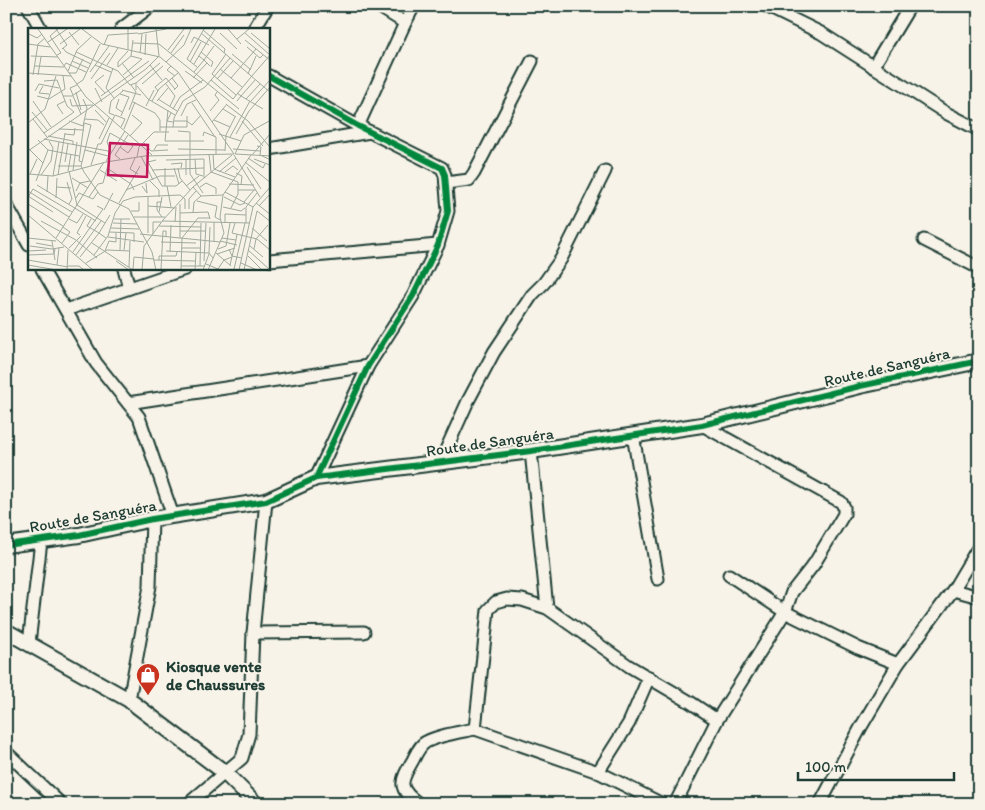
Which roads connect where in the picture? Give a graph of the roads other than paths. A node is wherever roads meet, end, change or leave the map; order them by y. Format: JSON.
{"nodes":[{"id":1,"x":28,"y":6,"type":"edge"},
{"id":2,"x":151,"y":6,"type":"edge"},
{"id":3,"x":268,"y":6,"type":"edge"},
{"id":4,"x":378,"y":6,"type":"edge"},
{"id":5,"x":414,"y":6,"type":"edge"},
{"id":6,"x":766,"y":6,"type":"edge"},
{"id":7,"x":910,"y":6,"type":"edge"},
{"id":8,"x":405,"y":22,"type":"junction"},
{"id":9,"x":40,"y":28,"type":"edge"},
{"id":10,"x":122,"y":28,"type":"edge"},
{"id":11,"x":255,"y":28,"type":"edge"},
{"id":12,"x":532,"y":61,"type":"dead end"},
{"id":13,"x":874,"y":67,"type":"junction"},
{"id":14,"x":270,"y":77,"type":"edge"},
{"id":15,"x":358,"y":126,"type":"junction"},
{"id":16,"x":979,"y":130,"type":"edge"},
{"id":17,"x":370,"y":132,"type":"junction"},
{"id":18,"x":270,"y":149,"type":"edge"},
{"id":19,"x":605,"y":171,"type":"dead end"},
{"id":20,"x":446,"y":183,"type":"junction"},
{"id":21,"x":6,"y":204,"type":"edge"},
{"id":22,"x":924,"y":240,"type":"dead end"},
{"id":23,"x":28,"y":243,"type":"edge"},
{"id":24,"x":438,"y":245,"type":"junction"},
{"id":25,"x":270,"y":260,"type":"edge"},
{"id":26,"x":979,"y":268,"type":"edge"},
{"id":27,"x":43,"y":270,"type":"edge"},
{"id":28,"x":124,"y":270,"type":"edge"},
{"id":29,"x":181,"y":270,"type":"edge"},
{"id":30,"x":129,"y":288,"type":"junction"},
{"id":31,"x":66,"y":310,"type":"junction"},
{"id":32,"x":979,"y":361,"type":"edge"},
{"id":33,"x":368,"y":366,"type":"junction"},
{"id":34,"x":128,"y":403,"type":"junction"},
{"id":35,"x":702,"y":425,"type":"junction"},
{"id":36,"x":633,"y":435,"type":"junction"},
{"id":37,"x":531,"y":451,"type":"junction"},
{"id":38,"x":440,"y":463,"type":"junction"},
{"id":39,"x":316,"y":478,"type":"junction"},
{"id":40,"x":266,"y":500,"type":"junction"},
{"id":41,"x":173,"y":516,"type":"junction"},
{"id":42,"x":152,"y":519,"type":"junction"},
{"id":43,"x":41,"y":541,"type":"junction"},
{"id":44,"x":6,"y":545,"type":"edge"},
{"id":45,"x":979,"y":546,"type":"edge"},
{"id":46,"x":729,"y":575,"type":"dead end"},
{"id":47,"x":658,"y":579,"type":"dead end"},
{"id":48,"x":953,"y":590,"type":"junction"},
{"id":49,"x":979,"y":597,"type":"edge"},
{"id":50,"x":547,"y":608,"type":"junction"},
{"id":51,"x":785,"y":612,"type":"junction"},
{"id":52,"x":6,"y":631,"type":"edge"},
{"id":53,"x":364,"y":632,"type":"dead end"},
{"id":54,"x":253,"y":633,"type":"junction"},
{"id":55,"x":29,"y":644,"type":"junction"},
{"id":56,"x":898,"y":664,"type":"junction"},
{"id":57,"x":650,"y":677,"type":"junction"},
{"id":58,"x":128,"y":700,"type":"junction"},
{"id":59,"x":717,"y":720,"type":"junction"},
{"id":60,"x":475,"y":729,"type":"junction"},
{"id":61,"x":6,"y":752,"type":"edge"},
{"id":62,"x":224,"y":772,"type":"junction"},
{"id":63,"x":598,"y":772,"type":"junction"},
{"id":64,"x":61,"y":804,"type":"edge"},
{"id":65,"x":188,"y":804,"type":"edge"},
{"id":66,"x":256,"y":804,"type":"edge"},
{"id":67,"x":420,"y":804,"type":"edge"},
{"id":68,"x":662,"y":804,"type":"edge"},
{"id":69,"x":674,"y":804,"type":"edge"},
{"id":70,"x":820,"y":804,"type":"edge"}],
"edges":[{"from":1,"to":9,"type":"street"},
{"from":2,"to":10,"type":"street"},
{"from":3,"to":11,"type":"street"},
{"from":4,"to":8,"type":"street"},
{"from":5,"to":8,"type":"street"},
{"from":6,"to":13,"type":"street"},
{"from":7,"to":13,"type":"street"},
{"from":8,"to":15,"type":"street"},
{"from":12,"to":20,"type":"street"},
{"from":13,"to":16,"type":"street"},
{"from":14,"to":15,"type":"street"},
{"from":15,"to":17,"type":"street"},
{"from":17,"to":18,"type":"street"},
{"from":17,"to":20,"type":"street"},
{"from":19,"to":38,"type":"street"},
{"from":20,"to":24,"type":"street"},
{"from":21,"to":23,"type":"street"},
{"from":22,"to":26,"type":"street"},
{"from":24,"to":25,"type":"street"},
{"from":24,"to":33,"type":"street"},
{"from":27,"to":31,"type":"street"},
{"from":28,"to":30,"type":"street"},
{"from":29,"to":30,"type":"street"},
{"from":30,"to":31,"type":"street"},
{"from":31,"to":34,"type":"street"},
{"from":32,"to":35,"type":"street","name":"Route de Sanguéra"},
{"from":33,"to":34,"type":"street"},
{"from":33,"to":39,"type":"street"},
{"from":34,"to":41,"type":"street"},
{"from":35,"to":36,"type":"street","name":"Route de Sanguéra"},
{"from":35,"to":51,"type":"street"},
{"from":36,"to":37,"type":"street","name":"Route de Sanguéra"},
{"from":36,"to":47,"type":"street"},
{"from":37,"to":38,"type":"street","name":"Route de Sanguéra"},
{"from":37,"to":50,"type":"street"},
{"from":38,"to":39,"type":"street","name":"Route de Sanguéra"},
{"from":39,"to":40,"type":"street","name":"Route de Sanguéra"},
{"from":40,"to":41,"type":"street","name":"Route de Sanguéra"},
{"from":40,"to":54,"type":"street"},
{"from":41,"to":42,"type":"street","name":"Route de Sanguéra"},
{"from":42,"to":43,"type":"street","name":"Route de Sanguéra"},
{"from":42,"to":58,"type":"street"},
{"from":43,"to":44,"type":"street","name":"Route de Sanguéra"},
{"from":43,"to":55,"type":"street"},
{"from":45,"to":48,"type":"street"},
{"from":46,"to":51,"type":"street"},
{"from":48,"to":49,"type":"street"},
{"from":48,"to":56,"type":"street"},
{"from":50,"to":57,"type":"street"},
{"from":50,"to":60,"type":"street"},
{"from":51,"to":56,"type":"street"},
{"from":51,"to":59,"type":"street"},
{"from":52,"to":55,"type":"street"},
{"from":53,"to":54,"type":"street"},
{"from":54,"to":62,"type":"street"},
{"from":55,"to":58,"type":"street"},
{"from":56,"to":70,"type":"street"},
{"from":57,"to":59,"type":"street"},
{"from":57,"to":63,"type":"street"},
{"from":58,"to":62,"type":"street"},
{"from":59,"to":69,"type":"street"},
{"from":60,"to":63,"type":"street"},
{"from":60,"to":67,"type":"street"},
{"from":61,"to":64,"type":"street"},
{"from":62,"to":65,"type":"street"},
{"from":62,"to":66,"type":"street"},
{"from":63,"to":68,"type":"street"}]}
